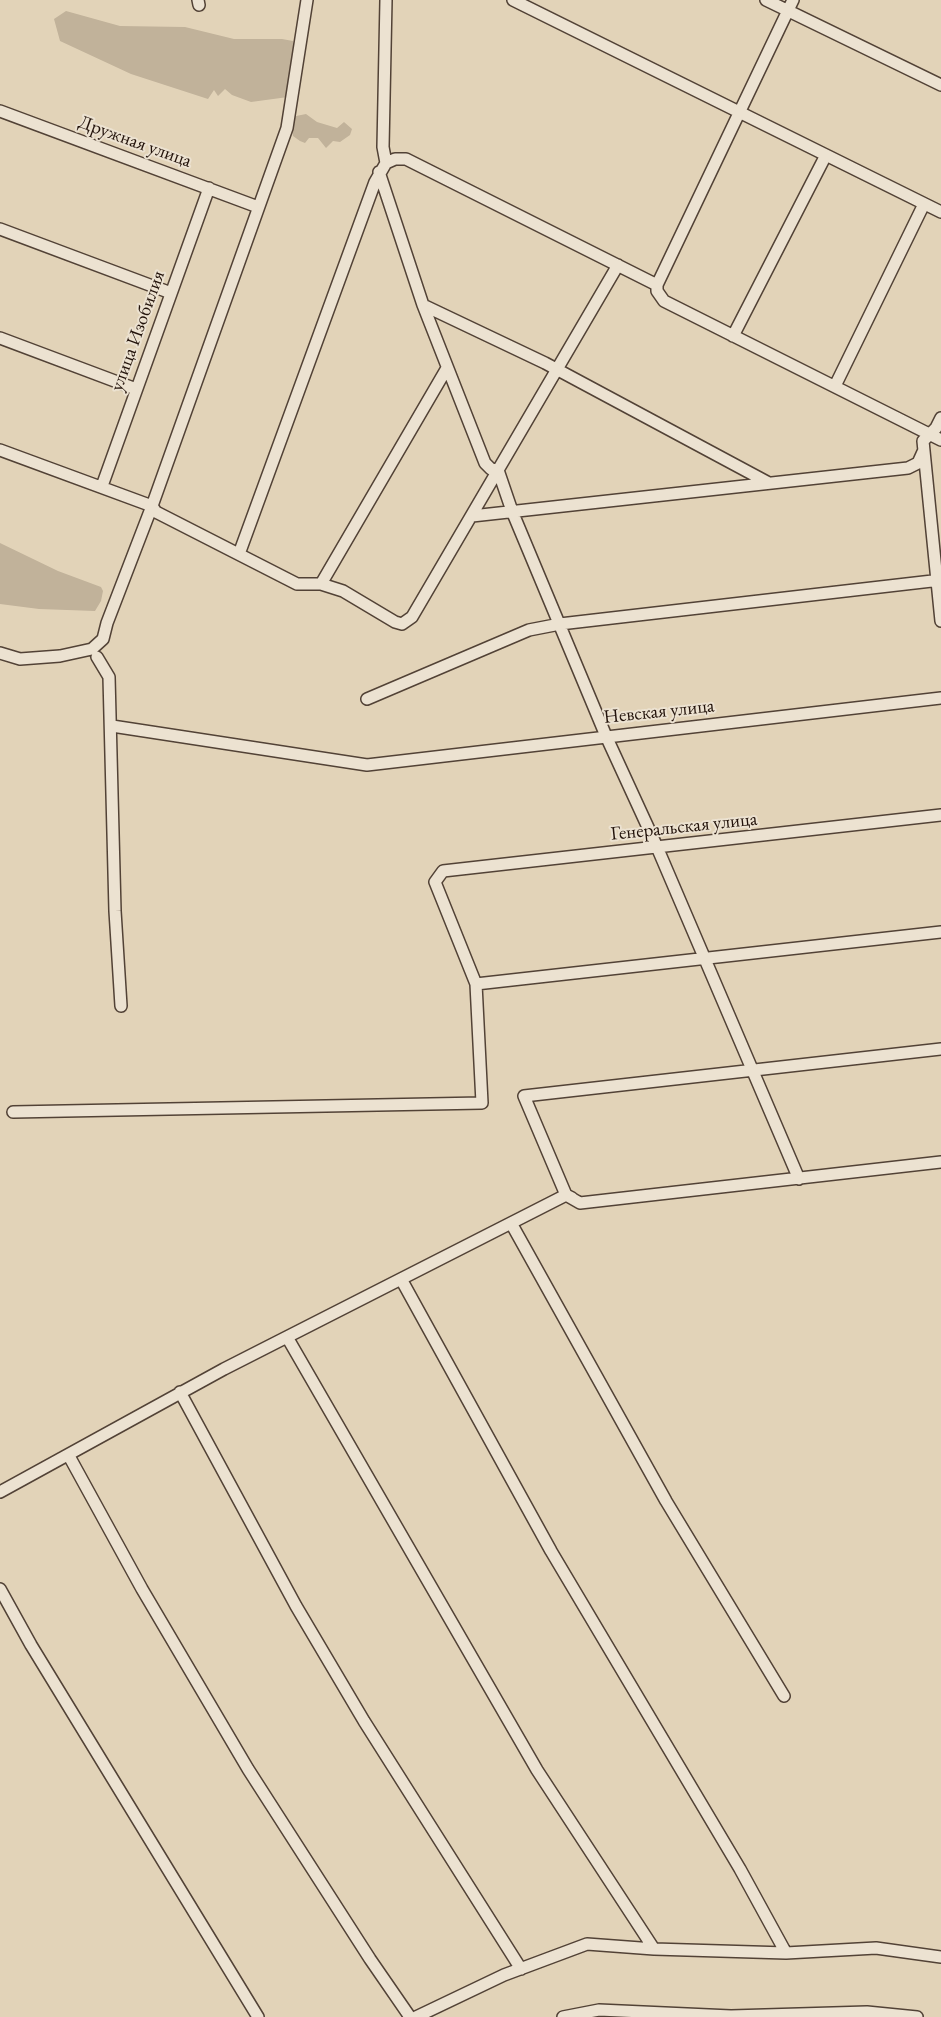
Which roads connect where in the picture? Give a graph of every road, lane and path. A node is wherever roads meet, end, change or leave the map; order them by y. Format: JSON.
{"nodes":[{"id":1,"x":306,"y":0,"type":"edge"},
{"id":2,"x":386,"y":0,"type":"edge"},
{"id":3,"x":513,"y":0,"type":"edge"},
{"id":4,"x":766,"y":0,"type":"edge"},
{"id":5,"x":791,"y":5,"type":"edge"},
{"id":6,"x":941,"y":85,"type":"edge"},
{"id":7,"x":0,"y":111,"type":"edge"},
{"id":8,"x":739,"y":112,"type":"junction"},
{"id":9,"x":826,"y":155,"type":"junction"},
{"id":10,"x":383,"y":168,"type":"junction"},
{"id":11,"x":209,"y":188,"type":"junction"},
{"id":12,"x":924,"y":204,"type":"junction"},
{"id":13,"x":258,"y":207,"type":"junction"},
{"id":14,"x":941,"y":212,"type":"edge"},
{"id":15,"x":0,"y":229,"type":"edge"},
{"id":16,"x":618,"y":264,"type":"junction"},
{"id":17,"x":657,"y":284,"type":"junction"},
{"id":18,"x":171,"y":293,"type":"junction"},
{"id":19,"x":423,"y":305,"type":"junction"},
{"id":20,"x":733,"y":336,"type":"junction"},
{"id":21,"x":0,"y":338,"type":"edge"},
{"id":22,"x":447,"y":368,"type":"junction"},
{"id":23,"x":556,"y":370,"type":"junction"},
{"id":24,"x":835,"y":386,"type":"junction"},
{"id":25,"x":136,"y":389,"type":"junction"},
{"id":26,"x":941,"y":418,"type":"edge"},
{"id":27,"x":928,"y":434,"type":"junction"},
{"id":28,"x":941,"y":440,"type":"edge"},
{"id":29,"x":0,"y":450,"type":"edge"},
{"id":30,"x":923,"y":452,"type":"junction"},
{"id":31,"x":498,"y":470,"type":"junction"},
{"id":32,"x":767,"y":482,"type":"junction"},
{"id":33,"x":102,"y":486,"type":"junction"},
{"id":34,"x":152,"y":506,"type":"junction"},
{"id":35,"x":512,"y":511,"type":"junction"},
{"id":36,"x":472,"y":516,"type":"junction"},
{"id":37,"x":239,"y":554,"type":"junction"},
{"id":38,"x":939,"y":580,"type":"edge"},
{"id":39,"x":321,"y":584,"type":"junction"},
{"id":40,"x":941,"y":621,"type":"edge"},
{"id":41,"x":560,"y":624,"type":"junction"},
{"id":42,"x":0,"y":653,"type":"edge"},
{"id":43,"x":97,"y":657,"type":"dead end"},
{"id":44,"x":941,"y":698,"type":"edge"},
{"id":45,"x":367,"y":699,"type":"dead end"},
{"id":46,"x":112,"y":726,"type":"junction"},
{"id":47,"x":606,"y":736,"type":"junction"},
{"id":48,"x":941,"y":815,"type":"edge"},
{"id":49,"x":657,"y":847,"type":"junction"},
{"id":50,"x":941,"y":932,"type":"edge"},
{"id":51,"x":704,"y":960,"type":"junction"},
{"id":52,"x":476,"y":984,"type":"junction"},
{"id":53,"x":121,"y":1006,"type":"dead end"},
{"id":54,"x":941,"y":1049,"type":"edge"},
{"id":55,"x":751,"y":1070,"type":"junction"},
{"id":56,"x":13,"y":1112,"type":"dead end"},
{"id":57,"x":941,"y":1162,"type":"edge"},
{"id":58,"x":799,"y":1179,"type":"junction"},
{"id":59,"x":566,"y":1195,"type":"junction"},
{"id":60,"x":512,"y":1223,"type":"junction"},
{"id":61,"x":401,"y":1279,"type":"junction"},
{"id":62,"x":287,"y":1337,"type":"junction"},
{"id":63,"x":180,"y":1392,"type":"junction"},
{"id":64,"x":69,"y":1456,"type":"junction"},
{"id":65,"x":0,"y":1492,"type":"edge"},
{"id":66,"x":0,"y":1589,"type":"edge"},
{"id":67,"x":784,"y":1696,"type":"dead end"},
{"id":68,"x":654,"y":1949,"type":"junction"},
{"id":69,"x":786,"y":1953,"type":"junction"},
{"id":70,"x":941,"y":1957,"type":"edge"},
{"id":71,"x":521,"y":1969,"type":"junction"},
{"id":72,"x":258,"y":2017,"type":"edge"},
{"id":73,"x":410,"y":2017,"type":"edge"},
{"id":74,"x":416,"y":2017,"type":"edge"},
{"id":75,"x":563,"y":2017,"type":"edge"},
{"id":76,"x":917,"y":2017,"type":"edge"}],
"edges":[{"from":1,"to":13,"type":"street"},
{"from":2,"to":10,"type":"street"},
{"from":3,"to":8,"type":"street"},
{"from":4,"to":5,"type":"street"},
{"from":5,"to":6,"type":"street"},
{"from":5,"to":8,"type":"street"},
{"from":7,"to":11,"type":"street","name":"Дружная улица"},
{"from":8,"to":9,"type":"street"},
{"from":8,"to":17,"type":"street"},
{"from":9,"to":12,"type":"street"},
{"from":9,"to":20,"type":"street"},
{"from":10,"to":16,"type":"street"},
{"from":10,"to":19,"type":"street"},
{"from":10,"to":37,"type":"street"},
{"from":11,"to":13,"type":"street","name":"Дружная улица"},
{"from":11,"to":18,"type":"street","name":"улица Изобилия"},
{"from":12,"to":14,"type":"street"},
{"from":12,"to":24,"type":"street"},
{"from":13,"to":34,"type":"street"},
{"from":15,"to":18,"type":"street"},
{"from":16,"to":17,"type":"street"},
{"from":16,"to":23,"type":"street"},
{"from":17,"to":20,"type":"street"},
{"from":18,"to":25,"type":"street","name":"улица Изобилия"},
{"from":19,"to":22,"type":"street"},
{"from":19,"to":23,"type":"street"},
{"from":20,"to":24,"type":"street"},
{"from":21,"to":25,"type":"street"},
{"from":22,"to":31,"type":"street"},
{"from":22,"to":39,"type":"street"},
{"from":23,"to":31,"type":"street"},
{"from":23,"to":32,"type":"street"},
{"from":24,"to":27,"type":"street"},
{"from":25,"to":33,"type":"street","name":"улица Изобилия"},
{"from":26,"to":27,"type":"street"},
{"from":27,"to":28,"type":"street"},
{"from":27,"to":30,"type":"street"},
{"from":29,"to":33,"type":"street"},
{"from":30,"to":32,"type":"street"},
{"from":30,"to":38,"type":"street"},
{"from":31,"to":35,"type":"street"},
{"from":31,"to":36,"type":"street"},
{"from":32,"to":35,"type":"street"},
{"from":33,"to":34,"type":"street"},
{"from":34,"to":37,"type":"street"},
{"from":34,"to":42,"type":"street"},
{"from":35,"to":36,"type":"street"},
{"from":35,"to":41,"type":"street"},
{"from":36,"to":39,"type":"street"},
{"from":37,"to":39,"type":"street"},
{"from":38,"to":40,"type":"street"},
{"from":38,"to":41,"type":"street"},
{"from":41,"to":45,"type":"street"},
{"from":41,"to":47,"type":"street"},
{"from":43,"to":46,"type":"street"},
{"from":44,"to":47,"type":"street","name":"Невская улица"},
{"from":46,"to":47,"type":"street","name":"Невская улица"},
{"from":46,"to":53,"type":"street"},
{"from":47,"to":49,"type":"street"},
{"from":48,"to":49,"type":"street","name":"Генеральская улица"},
{"from":49,"to":51,"type":"street"},
{"from":49,"to":52,"type":"street","name":"Генеральская улица"},
{"from":50,"to":51,"type":"street"},
{"from":51,"to":52,"type":"street"},
{"from":51,"to":55,"type":"street"},
{"from":52,"to":56,"type":"street"},
{"from":54,"to":55,"type":"street"},
{"from":55,"to":58,"type":"street"},
{"from":55,"to":59,"type":"street"},
{"from":57,"to":58,"type":"street"},
{"from":58,"to":59,"type":"street"},
{"from":59,"to":60,"type":"street"},
{"from":60,"to":61,"type":"street"},
{"from":60,"to":67,"type":"street"},
{"from":61,"to":62,"type":"street"},
{"from":61,"to":69,"type":"street"},
{"from":62,"to":63,"type":"street"},
{"from":62,"to":68,"type":"street"},
{"from":63,"to":64,"type":"street"},
{"from":63,"to":71,"type":"street"},
{"from":64,"to":65,"type":"street"},
{"from":64,"to":73,"type":"street"},
{"from":66,"to":72,"type":"street"},
{"from":68,"to":69,"type":"street"},
{"from":68,"to":71,"type":"street"},
{"from":69,"to":70,"type":"street"},
{"from":71,"to":74,"type":"street"},
{"from":75,"to":76,"type":"street"}]}
